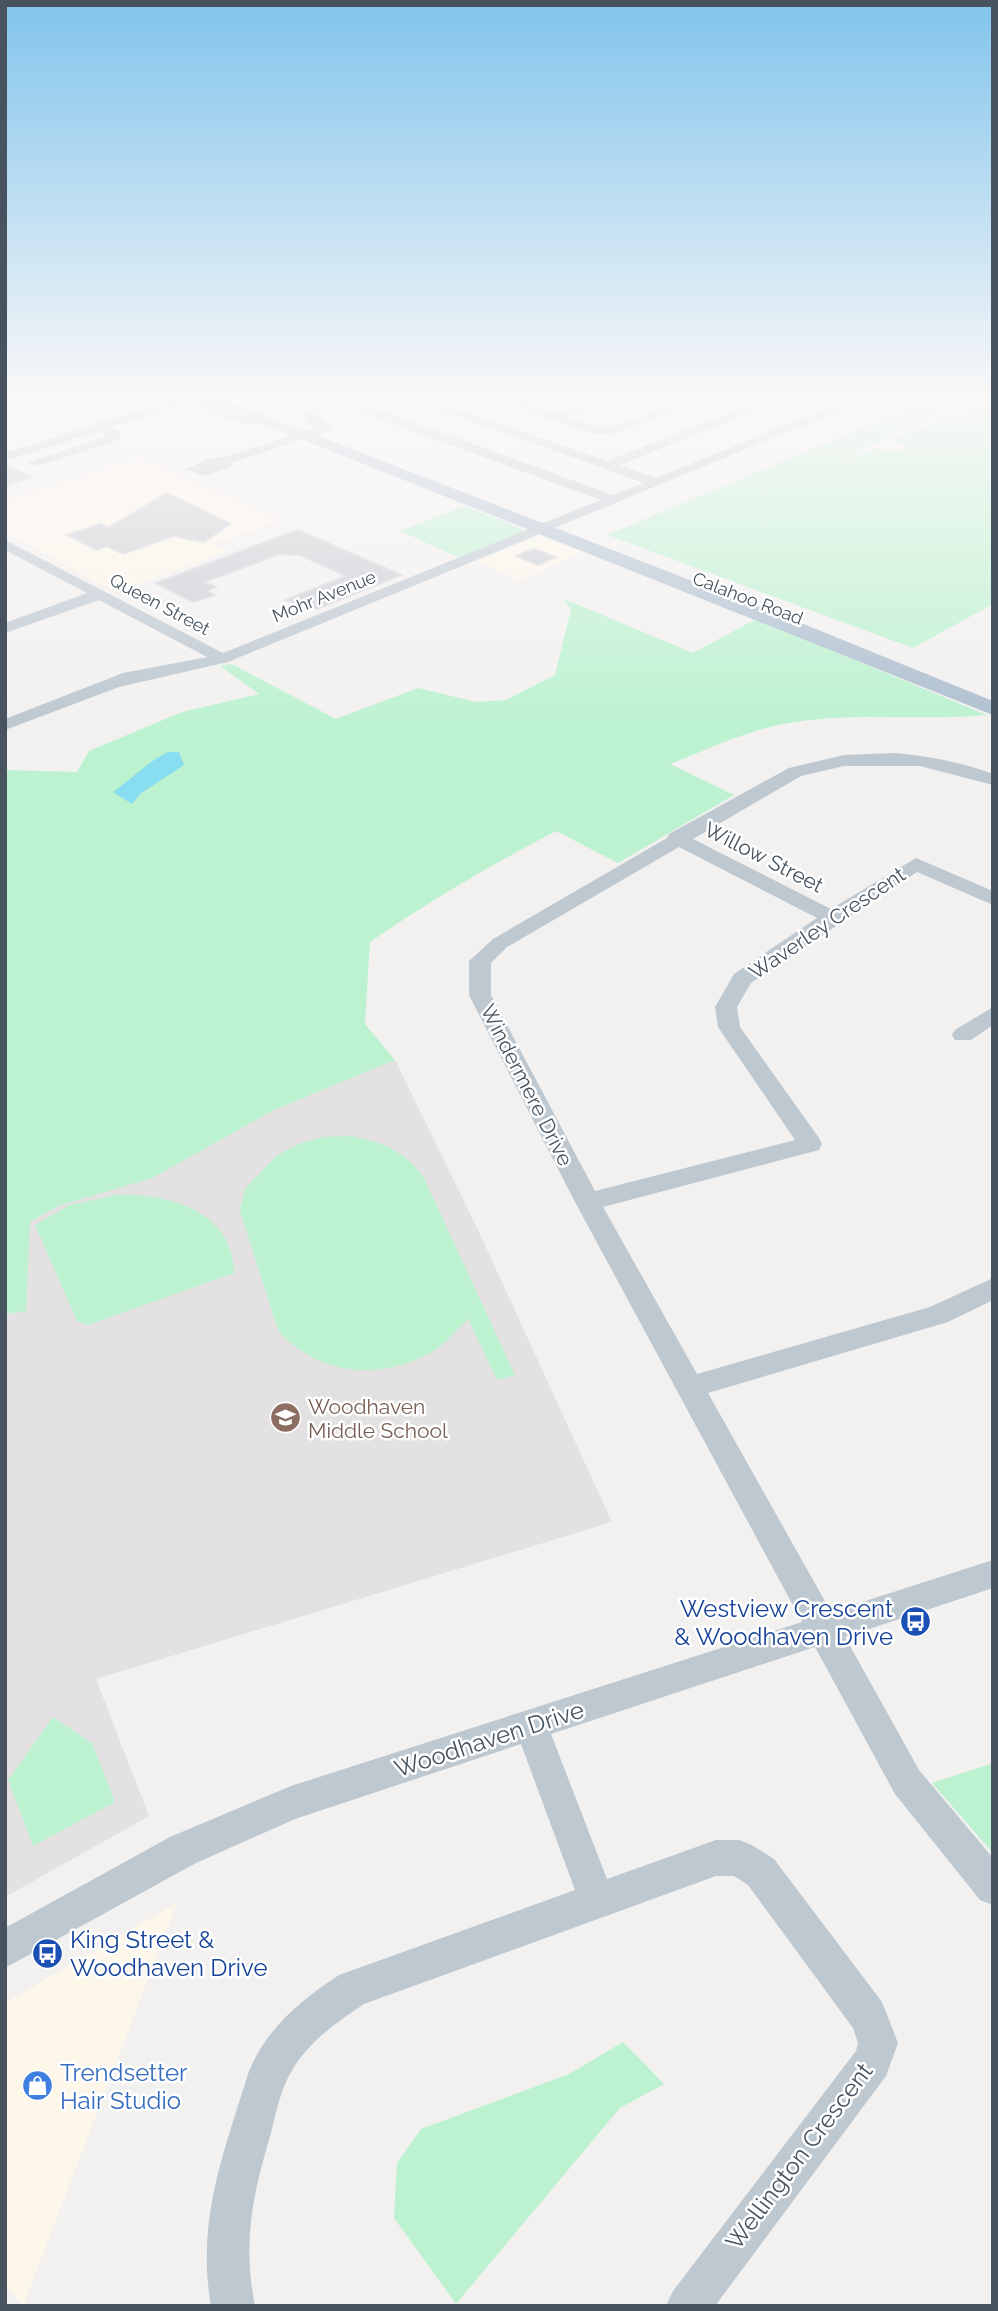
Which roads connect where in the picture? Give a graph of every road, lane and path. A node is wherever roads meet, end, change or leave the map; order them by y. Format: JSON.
{"nodes":[{"id":1,"x":493,"y":505,"type":"edge"},
{"id":2,"x":602,"y":505,"type":"edge"},
{"id":3,"x":550,"y":527,"type":"junction"},
{"id":4,"x":6,"y":545,"type":"edge"},
{"id":5,"x":100,"y":594,"type":"junction"},
{"id":6,"x":5,"y":628,"type":"edge"},
{"id":7,"x":201,"y":648,"type":"junction"},
{"id":8,"x":222,"y":659,"type":"junction"},
{"id":9,"x":113,"y":683,"type":"junction"},
{"id":10,"x":993,"y":696,"type":"edge"},
{"id":11,"x":993,"y":709,"type":"edge"},
{"id":12,"x":5,"y":725,"type":"edge"},
{"id":13,"x":993,"y":779,"type":"edge"},
{"id":14,"x":676,"y":838,"type":"junction"},
{"id":15,"x":993,"y":899,"type":"edge"},
{"id":16,"x":832,"y":917,"type":"junction"},
{"id":17,"x":993,"y":1014,"type":"edge"},
{"id":18,"x":963,"y":1035,"type":"dead end"},
{"id":19,"x":588,"y":1202,"type":"junction"},
{"id":20,"x":993,"y":1288,"type":"edge"},
{"id":21,"x":689,"y":1387,"type":"junction"},
{"id":22,"x":993,"y":1574,"type":"edge"},
{"id":23,"x":823,"y":1631,"type":"junction"},
{"id":24,"x":531,"y":1726,"type":"junction"},
{"id":25,"x":993,"y":1887,"type":"edge"},
{"id":26,"x":597,"y":1900,"type":"junction"},
{"id":27,"x":5,"y":1949,"type":"edge"},
{"id":28,"x":233,"y":2306,"type":"edge"},
{"id":29,"x":688,"y":2306,"type":"edge"}],
"edges":[{"from":1,"to":3,"type":"main road","name":"Calahoo Road"},
{"from":2,"to":3,"type":"street","name":"Mohr Avenue"},
{"from":3,"to":8,"type":"street","name":"Mohr Avenue"},
{"from":3,"to":10,"type":"main road","name":"Calahoo Road"},
{"from":3,"to":11,"type":"main road","name":"Calahoo Road"},
{"from":4,"to":5,"type":"street","name":"Queen Street"},
{"from":5,"to":6,"type":"street"},
{"from":5,"to":7,"type":"street","name":"Queen Street"},
{"from":7,"to":8,"type":"street","name":"Queen Street"},
{"from":7,"to":9,"type":"street","name":"Mohr Avenue"},
{"from":8,"to":9,"type":"street","name":"Mohr Avenue"},
{"from":9,"to":12,"type":"street","name":"Mohr Avenue"},
{"from":13,"to":14,"type":"street","name":"Windermere Drive"},
{"from":14,"to":16,"type":"street","name":"Willow Street"},
{"from":14,"to":19,"type":"street","name":"Windermere Drive"},
{"from":15,"to":16,"type":"street","name":"Waverley Crescent"},
{"from":16,"to":19,"type":"street","name":"Waverley Crescent"},
{"from":17,"to":18,"type":"street"},
{"from":19,"to":21,"type":"street","name":"Windermere Drive"},
{"from":20,"to":21,"type":"street"},
{"from":21,"to":23,"type":"street","name":"Windermere Drive"},
{"from":22,"to":23,"type":"street","name":"Woodhaven Drive"},
{"from":23,"to":24,"type":"street","name":"Woodhaven Drive"},
{"from":23,"to":25,"type":"street","name":"Windermere Drive"},
{"from":24,"to":26,"type":"street"},
{"from":24,"to":27,"type":"street","name":"Woodhaven Drive"},
{"from":26,"to":28,"type":"street","name":"Wellington Crescent"},
{"from":26,"to":29,"type":"street","name":"Wellington Crescent"}]}
